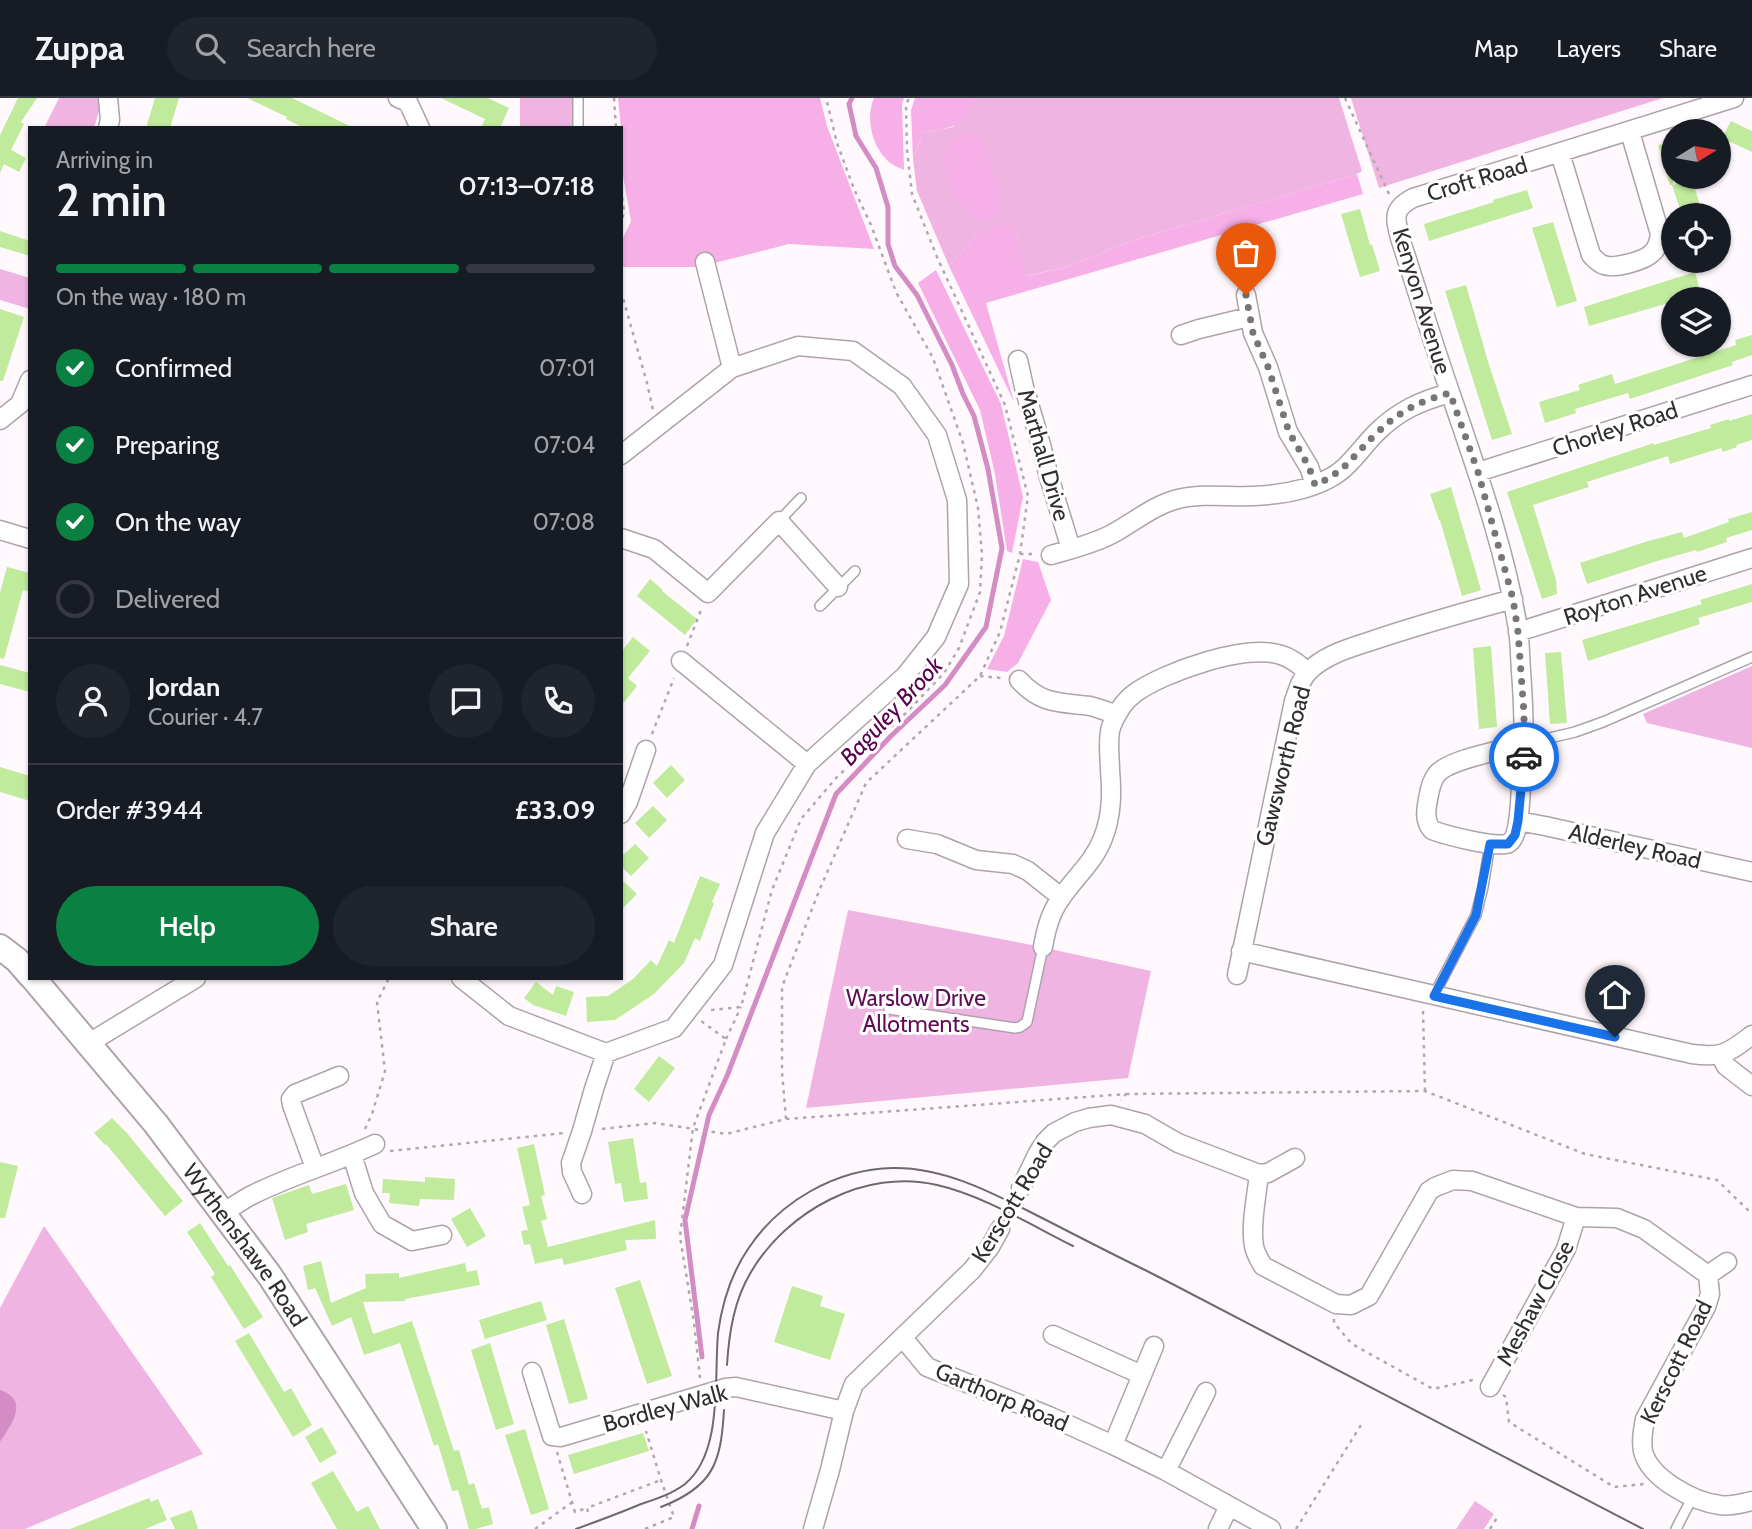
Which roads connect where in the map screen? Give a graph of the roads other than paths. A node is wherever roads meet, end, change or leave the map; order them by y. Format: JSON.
{"nodes":[{"id":1,"x":108,"y":98,"type":"edge"},
{"id":2,"x":398,"y":98,"type":"edge"},
{"id":3,"x":578,"y":98,"type":"edge"},
{"id":4,"x":1734,"y":98,"type":"edge"},
{"id":5,"x":108,"y":126,"type":"edge"},
{"id":6,"x":419,"y":126,"type":"edge"},
{"id":7,"x":578,"y":126,"type":"edge"},
{"id":8,"x":1630,"y":132,"type":"junction"},
{"id":9,"x":1560,"y":153,"type":"junction"},
{"id":10,"x":1397,"y":211,"type":"joint"},
{"id":11,"x":705,"y":262,"type":"dead end"},
{"id":12,"x":1246,"y":295,"type":"dead end"},
{"id":13,"x":1249,"y":317,"type":"junction"},
{"id":14,"x":1181,"y":335,"type":"dead end"},
{"id":15,"x":1018,"y":360,"type":"dead end"},
{"id":16,"x":732,"y":368,"type":"junction"},
{"id":17,"x":28,"y":385,"type":"edge"},
{"id":18,"x":1752,"y":385,"type":"edge"},
{"id":19,"x":1450,"y":393,"type":"junction"},
{"id":20,"x":0,"y":420,"type":"edge"},
{"id":21,"x":623,"y":454,"type":"edge"},
{"id":22,"x":1478,"y":472,"type":"junction"},
{"id":23,"x":1315,"y":485,"type":"junction"},
{"id":24,"x":801,"y":498,"type":"dead end"},
{"id":25,"x":779,"y":521,"type":"junction"},
{"id":26,"x":0,"y":530,"type":"edge"},
{"id":27,"x":28,"y":538,"type":"edge"},
{"id":28,"x":623,"y":539,"type":"edge"},
{"id":29,"x":1071,"y":549,"type":"junction"},
{"id":30,"x":1052,"y":555,"type":"dead end"},
{"id":31,"x":1752,"y":558,"type":"edge"},
{"id":32,"x":855,"y":570,"type":"dead end"},
{"id":33,"x":838,"y":587,"type":"junction"},
{"id":34,"x":1513,"y":599,"type":"junction"},
{"id":35,"x":820,"y":606,"type":"dead end"},
{"id":36,"x":1518,"y":632,"type":"junction"},
{"id":37,"x":1752,"y":657,"type":"edge"},
{"id":38,"x":681,"y":661,"type":"road end"},
{"id":39,"x":1308,"y":672,"type":"junction"},
{"id":40,"x":1019,"y":680,"type":"road end"},
{"id":41,"x":1117,"y":715,"type":"junction"},
{"id":42,"x":1524,"y":744,"type":"junction"},
{"id":43,"x":646,"y":750,"type":"road end"},
{"id":44,"x":807,"y":764,"type":"junction"},
{"id":45,"x":623,"y":811,"type":"edge"},
{"id":46,"x":1518,"y":821,"type":"junction"},
{"id":47,"x":907,"y":839,"type":"dead end"},
{"id":48,"x":1490,"y":844,"type":"junction"},
{"id":49,"x":1752,"y":872,"type":"edge"},
{"id":50,"x":1061,"y":897,"type":"junction"},
{"id":51,"x":0,"y":947,"type":"edge"},
{"id":52,"x":1043,"y":947,"type":"joint"},
{"id":53,"x":1241,"y":951,"type":"junction"},
{"id":54,"x":28,"y":973,"type":"edge"},
{"id":55,"x":1237,"y":975,"type":"dead end"},
{"id":56,"x":34,"y":980,"type":"edge"},
{"id":57,"x":193,"y":980,"type":"edge"},
{"id":58,"x":464,"y":980,"type":"edge"},
{"id":59,"x":1428,"y":995,"type":"junction"},
{"id":60,"x":889,"y":1009,"type":"dead end"},
{"id":61,"x":1752,"y":1035,"type":"edge"},
{"id":62,"x":89,"y":1043,"type":"junction"},
{"id":63,"x":606,"y":1054,"type":"junction"},
{"id":64,"x":1720,"y":1055,"type":"junction"},
{"id":65,"x":339,"y":1076,"type":"dead end"},
{"id":66,"x":1752,"y":1086,"type":"edge"},
{"id":67,"x":382,"y":1147,"type":"road end"},
{"id":68,"x":352,"y":1155,"type":"junction"},
{"id":69,"x":1295,"y":1158,"type":"dead end"},
{"id":70,"x":315,"y":1168,"type":"junction"},
{"id":71,"x":1259,"y":1174,"type":"junction"},
{"id":72,"x":1021,"y":1188,"type":"dead end"},
{"id":73,"x":582,"y":1194,"type":"dead end"},
{"id":74,"x":223,"y":1213,"type":"junction"},
{"id":75,"x":1576,"y":1217,"type":"junction"},
{"id":76,"x":1000,"y":1228,"type":"dead end"},
{"id":77,"x":442,"y":1235,"type":"dead end"},
{"id":78,"x":1727,"y":1262,"type":"dead end"},
{"id":79,"x":1708,"y":1275,"type":"junction"},
{"id":80,"x":1054,"y":1335,"type":"dead end"},
{"id":81,"x":902,"y":1338,"type":"junction"},
{"id":82,"x":1154,"y":1346,"type":"dead end"},
{"id":83,"x":532,"y":1372,"type":"dead end"},
{"id":84,"x":1142,"y":1375,"type":"junction"},
{"id":85,"x":1490,"y":1387,"type":"road end"},
{"id":86,"x":1206,"y":1392,"type":"dead end"},
{"id":87,"x":844,"y":1411,"type":"junction"},
{"id":88,"x":1113,"y":1445,"type":"junction"},
{"id":89,"x":1167,"y":1471,"type":"junction"},
{"id":90,"x":1692,"y":1498,"type":"junction"},
{"id":91,"x":1752,"y":1501,"type":"edge"},
{"id":92,"x":1229,"y":1506,"type":"junction"},
{"id":93,"x":434,"y":1529,"type":"edge"},
{"id":94,"x":813,"y":1529,"type":"edge"},
{"id":95,"x":1218,"y":1529,"type":"edge"},
{"id":96,"x":1271,"y":1529,"type":"edge"},
{"id":97,"x":1676,"y":1529,"type":"edge"}],
"edges":[{"from":1,"to":5,"type":"street"},
{"from":2,"to":6,"type":"street"},
{"from":3,"to":7,"type":"lane"},
{"from":4,"to":8,"type":"street","name":"Croft Road"},
{"from":8,"to":9,"type":"street","name":"Croft Road"},
{"from":8,"to":9,"type":"street"},
{"from":9,"to":10,"type":"street","name":"Croft Road"},
{"from":10,"to":19,"type":"street","name":"Kenyon Avenue"},
{"from":11,"to":16,"type":"street"},
{"from":12,"to":13,"type":"street"},
{"from":13,"to":14,"type":"street"},
{"from":13,"to":23,"type":"street"},
{"from":15,"to":29,"type":"street","name":"Marthall Drive"},
{"from":16,"to":21,"type":"street"},
{"from":16,"to":44,"type":"street"},
{"from":17,"to":20,"type":"street"},
{"from":18,"to":22,"type":"street","name":"Chorley Road"},
{"from":19,"to":22,"type":"street","name":"Kenyon Avenue"},
{"from":19,"to":23,"type":"street","name":"Marthall Drive"},
{"from":22,"to":34,"type":"street","name":"Kenyon Avenue"},
{"from":23,"to":29,"type":"street","name":"Marthall Drive"},
{"from":24,"to":25,"type":"lane"},
{"from":25,"to":28,"type":"street"},
{"from":25,"to":33,"type":"street"},
{"from":26,"to":27,"type":"street"},
{"from":29,"to":30,"type":"street","name":"Marthall Drive"},
{"from":31,"to":36,"type":"street","name":"Royton Avenue"},
{"from":32,"to":33,"type":"lane"},
{"from":33,"to":35,"type":"lane"},
{"from":34,"to":36,"type":"street","name":"Kenyon Avenue"},
{"from":34,"to":39,"type":"street","name":"Gawsworth Road"},
{"from":36,"to":42,"type":"street","name":"Kenyon Avenue"},
{"from":37,"to":42,"type":"lane"},
{"from":38,"to":44,"type":"street"},
{"from":39,"to":41,"type":"street"},
{"from":39,"to":53,"type":"street","name":"Gawsworth Road"},
{"from":40,"to":41,"type":"street"},
{"from":41,"to":50,"type":"street"},
{"from":42,"to":46,"type":"street","name":"Kenyon Avenue"},
{"from":42,"to":48,"type":"street"},
{"from":43,"to":45,"type":"street"},
{"from":44,"to":63,"type":"street"},
{"from":46,"to":48,"type":"street"},
{"from":46,"to":49,"type":"street","name":"Alderley Road"},
{"from":47,"to":50,"type":"street"},
{"from":48,"to":59,"type":"lane"},
{"from":50,"to":52,"type":"street"},
{"from":51,"to":54,"type":"main road","name":"Wythenshawe Road"},
{"from":52,"to":60,"type":"lane"},
{"from":53,"to":55,"type":"street","name":"Gawsworth Road"},
{"from":53,"to":59,"type":"street"},
{"from":56,"to":62,"type":"main road","name":"Wythenshawe Road"},
{"from":57,"to":62,"type":"street"},
{"from":58,"to":63,"type":"street"},
{"from":59,"to":64,"type":"street"},
{"from":61,"to":64,"type":"street"},
{"from":62,"to":74,"type":"main road","name":"Wythenshawe Road"},
{"from":63,"to":73,"type":"street"},
{"from":64,"to":66,"type":"street"},
{"from":65,"to":70,"type":"street"},
{"from":67,"to":68,"type":"street"},
{"from":68,"to":70,"type":"street"},
{"from":68,"to":77,"type":"street"},
{"from":69,"to":71,"type":"street"},
{"from":70,"to":74,"type":"street"},
{"from":71,"to":72,"type":"street","name":"Kerscott Road"},
{"from":71,"to":75,"type":"street","name":"Kerscott Road"},
{"from":74,"to":93,"type":"main road","name":"Wythenshawe Road"},
{"from":75,"to":79,"type":"street","name":"Kerscott Road"},
{"from":75,"to":85,"type":"street","name":"Meshaw Close"},
{"from":76,"to":81,"type":"street","name":"Kerscott Road"},
{"from":78,"to":79,"type":"street"},
{"from":79,"to":90,"type":"street","name":"Kerscott Road"},
{"from":80,"to":84,"type":"street"},
{"from":81,"to":87,"type":"street"},
{"from":81,"to":88,"type":"street","name":"Garthorp Road"},
{"from":82,"to":84,"type":"street"},
{"from":83,"to":87,"type":"street","name":"Bordley Walk"},
{"from":84,"to":88,"type":"street"},
{"from":86,"to":89,"type":"street"},
{"from":87,"to":94,"type":"street"},
{"from":88,"to":89,"type":"street","name":"Garthorp Road"},
{"from":89,"to":92,"type":"street","name":"Garthorp Road"},
{"from":90,"to":91,"type":"street","name":"Kerscott Road"},
{"from":90,"to":97,"type":"lane"},
{"from":92,"to":95,"type":"street"},
{"from":92,"to":96,"type":"street","name":"Garthorp Road"}]}
